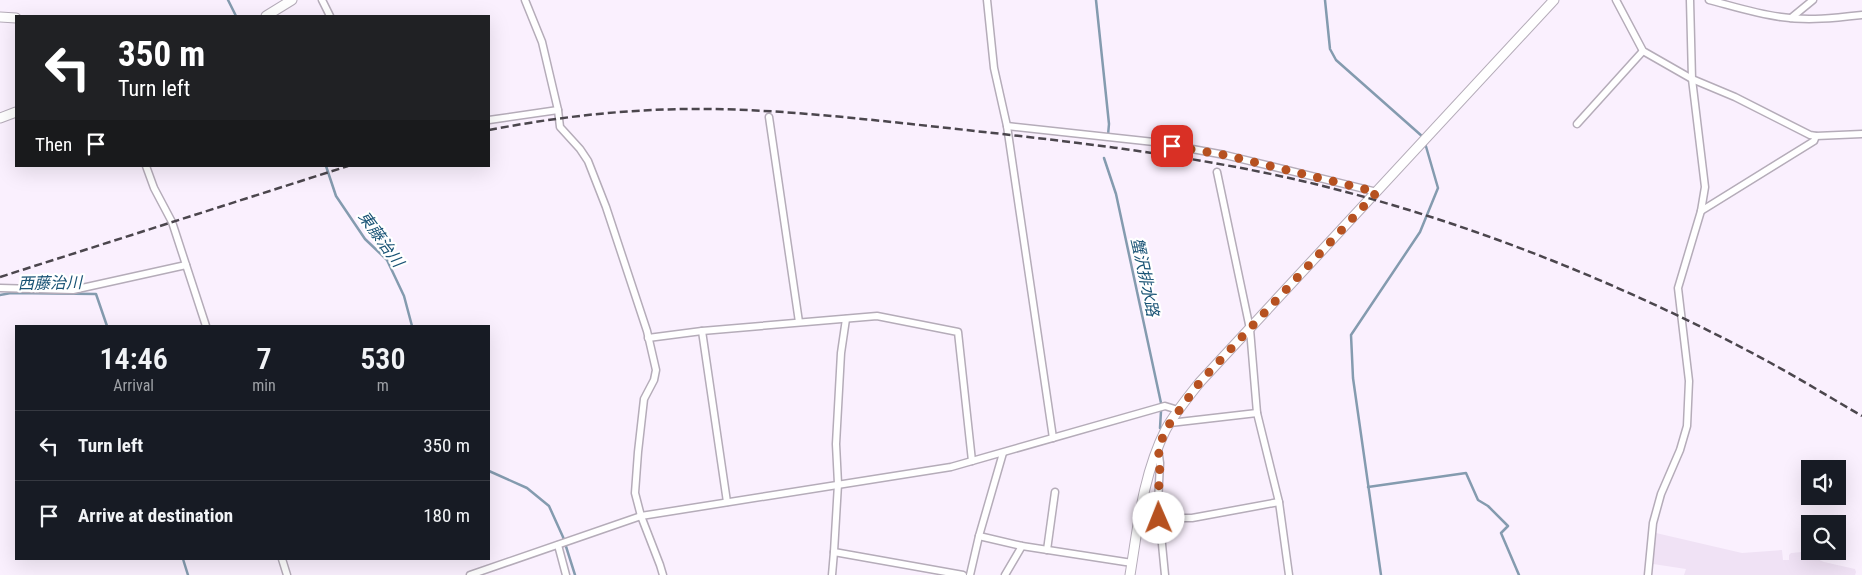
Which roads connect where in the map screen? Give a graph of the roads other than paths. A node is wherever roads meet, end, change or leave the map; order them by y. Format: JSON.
{"nodes":[{"id":1,"x":292,"y":0,"type":"edge"},
{"id":2,"x":322,"y":0,"type":"edge"},
{"id":3,"x":525,"y":0,"type":"edge"},
{"id":4,"x":987,"y":0,"type":"edge"},
{"id":5,"x":1554,"y":0,"type":"edge"},
{"id":6,"x":1616,"y":0,"type":"edge"},
{"id":7,"x":1690,"y":0,"type":"edge"},
{"id":8,"x":1709,"y":0,"type":"edge"},
{"id":9,"x":1814,"y":0,"type":"edge"},
{"id":10,"x":1738,"y":3,"type":"edge"},
{"id":11,"x":268,"y":15,"type":"edge"},
{"id":12,"x":330,"y":15,"type":"edge"},
{"id":13,"x":1862,"y":15,"type":"edge"},
{"id":14,"x":0,"y":17,"type":"edge"},
{"id":15,"x":15,"y":18,"type":"edge"},
{"id":16,"x":1791,"y":18,"type":"junction"},
{"id":17,"x":1643,"y":52,"type":"junction"},
{"id":18,"x":1692,"y":80,"type":"junction"},
{"id":19,"x":558,"y":110,"type":"junction"},
{"id":20,"x":15,"y":112,"type":"edge"},
{"id":21,"x":769,"y":117,"type":"dead end"},
{"id":22,"x":0,"y":118,"type":"edge"},
{"id":23,"x":490,"y":120,"type":"edge"},
{"id":24,"x":1577,"y":124,"type":"dead end"},
{"id":25,"x":1007,"y":126,"type":"junction"},
{"id":26,"x":1862,"y":134,"type":"edge"},
{"id":27,"x":1816,"y":136,"type":"junction"},
{"id":28,"x":146,"y":167,"type":"edge"},
{"id":29,"x":1217,"y":172,"type":"dead end"},
{"id":30,"x":1377,"y":192,"type":"junction"},
{"id":31,"x":1701,"y":211,"type":"junction"},
{"id":32,"x":186,"y":265,"type":"junction"},
{"id":33,"x":0,"y":288,"type":"edge"},
{"id":34,"x":846,"y":319,"type":"junction"},
{"id":35,"x":799,"y":322,"type":"junction"},
{"id":36,"x":206,"y":325,"type":"edge"},
{"id":37,"x":1250,"y":329,"type":"junction"},
{"id":38,"x":702,"y":331,"type":"junction"},
{"id":39,"x":648,"y":338,"type":"junction"},
{"id":40,"x":1178,"y":410,"type":"junction"},
{"id":41,"x":1257,"y":413,"type":"junction"},
{"id":42,"x":1170,"y":423,"type":"junction"},
{"id":43,"x":1053,"y":438,"type":"junction"},
{"id":44,"x":1158,"y":447,"type":"junction"},
{"id":45,"x":1003,"y":453,"type":"junction"},
{"id":46,"x":972,"y":461,"type":"junction"},
{"id":47,"x":838,"y":484,"type":"junction"},
{"id":48,"x":1055,"y":492,"type":"dead end"},
{"id":49,"x":727,"y":502,"type":"junction"},
{"id":50,"x":1279,"y":502,"type":"junction"},
{"id":51,"x":641,"y":516,"type":"junction"},
{"id":52,"x":1159,"y":518,"type":"junction"},
{"id":53,"x":979,"y":536,"type":"junction"},
{"id":54,"x":558,"y":544,"type":"junction"},
{"id":55,"x":1022,"y":546,"type":"junction"},
{"id":56,"x":1047,"y":550,"type":"junction"},
{"id":57,"x":834,"y":552,"type":"junction"},
{"id":58,"x":282,"y":560,"type":"edge"},
{"id":59,"x":1132,"y":563,"type":"junction"},
{"id":60,"x":287,"y":575,"type":"edge"},
{"id":61,"x":470,"y":575,"type":"edge"},
{"id":62,"x":566,"y":575,"type":"edge"},
{"id":63,"x":663,"y":575,"type":"edge"},
{"id":64,"x":832,"y":575,"type":"edge"},
{"id":65,"x":963,"y":575,"type":"edge"},
{"id":66,"x":970,"y":575,"type":"edge"},
{"id":67,"x":1005,"y":575,"type":"edge"},
{"id":68,"x":1130,"y":575,"type":"edge"},
{"id":69,"x":1165,"y":575,"type":"edge"},
{"id":70,"x":1289,"y":575,"type":"edge"},
{"id":71,"x":1648,"y":575,"type":"edge"}],
"edges":[{"from":1,"to":11,"type":"street"},
{"from":2,"to":12,"type":"street"},
{"from":3,"to":19,"type":"street"},
{"from":4,"to":25,"type":"street"},
{"from":5,"to":30,"type":"street"},
{"from":6,"to":17,"type":"street"},
{"from":7,"to":18,"type":"street"},
{"from":8,"to":10,"type":"street"},
{"from":9,"to":16,"type":"street"},
{"from":10,"to":16,"type":"street"},
{"from":13,"to":16,"type":"street"},
{"from":14,"to":15,"type":"street"},
{"from":17,"to":18,"type":"street"},
{"from":17,"to":24,"type":"street"},
{"from":18,"to":27,"type":"street"},
{"from":18,"to":31,"type":"street"},
{"from":19,"to":23,"type":"street"},
{"from":19,"to":39,"type":"street"},
{"from":20,"to":22,"type":"street"},
{"from":21,"to":35,"type":"street"},
{"from":25,"to":30,"type":"street"},
{"from":25,"to":43,"type":"street"},
{"from":26,"to":27,"type":"street"},
{"from":27,"to":31,"type":"street"},
{"from":28,"to":32,"type":"street"},
{"from":29,"to":37,"type":"street"},
{"from":30,"to":37,"type":"street"},
{"from":31,"to":71,"type":"street"},
{"from":32,"to":33,"type":"street"},
{"from":32,"to":36,"type":"street"},
{"from":34,"to":35,"type":"street"},
{"from":34,"to":46,"type":"street"},
{"from":34,"to":47,"type":"street"},
{"from":35,"to":38,"type":"street"},
{"from":37,"to":40,"type":"street"},
{"from":37,"to":41,"type":"street"},
{"from":38,"to":39,"type":"street"},
{"from":38,"to":49,"type":"street"},
{"from":39,"to":51,"type":"street"},
{"from":40,"to":42,"type":"street"},
{"from":40,"to":43,"type":"street"},
{"from":41,"to":42,"type":"street"},
{"from":41,"to":50,"type":"street"},
{"from":42,"to":44,"type":"street"},
{"from":43,"to":45,"type":"street"},
{"from":44,"to":52,"type":"street"},
{"from":44,"to":59,"type":"street"},
{"from":45,"to":46,"type":"street"},
{"from":45,"to":53,"type":"street"},
{"from":46,"to":47,"type":"street"},
{"from":47,"to":49,"type":"street"},
{"from":47,"to":57,"type":"street"},
{"from":48,"to":56,"type":"street"},
{"from":49,"to":51,"type":"street"},
{"from":50,"to":52,"type":"street"},
{"from":50,"to":70,"type":"street"},
{"from":51,"to":54,"type":"street"},
{"from":51,"to":63,"type":"street"},
{"from":52,"to":69,"type":"street"},
{"from":53,"to":55,"type":"street"},
{"from":53,"to":66,"type":"street"},
{"from":54,"to":61,"type":"street"},
{"from":54,"to":62,"type":"street"},
{"from":55,"to":56,"type":"street"},
{"from":55,"to":67,"type":"street"},
{"from":56,"to":59,"type":"street"},
{"from":57,"to":64,"type":"street"},
{"from":57,"to":65,"type":"street"},
{"from":58,"to":60,"type":"street"},
{"from":59,"to":68,"type":"street"}]}
